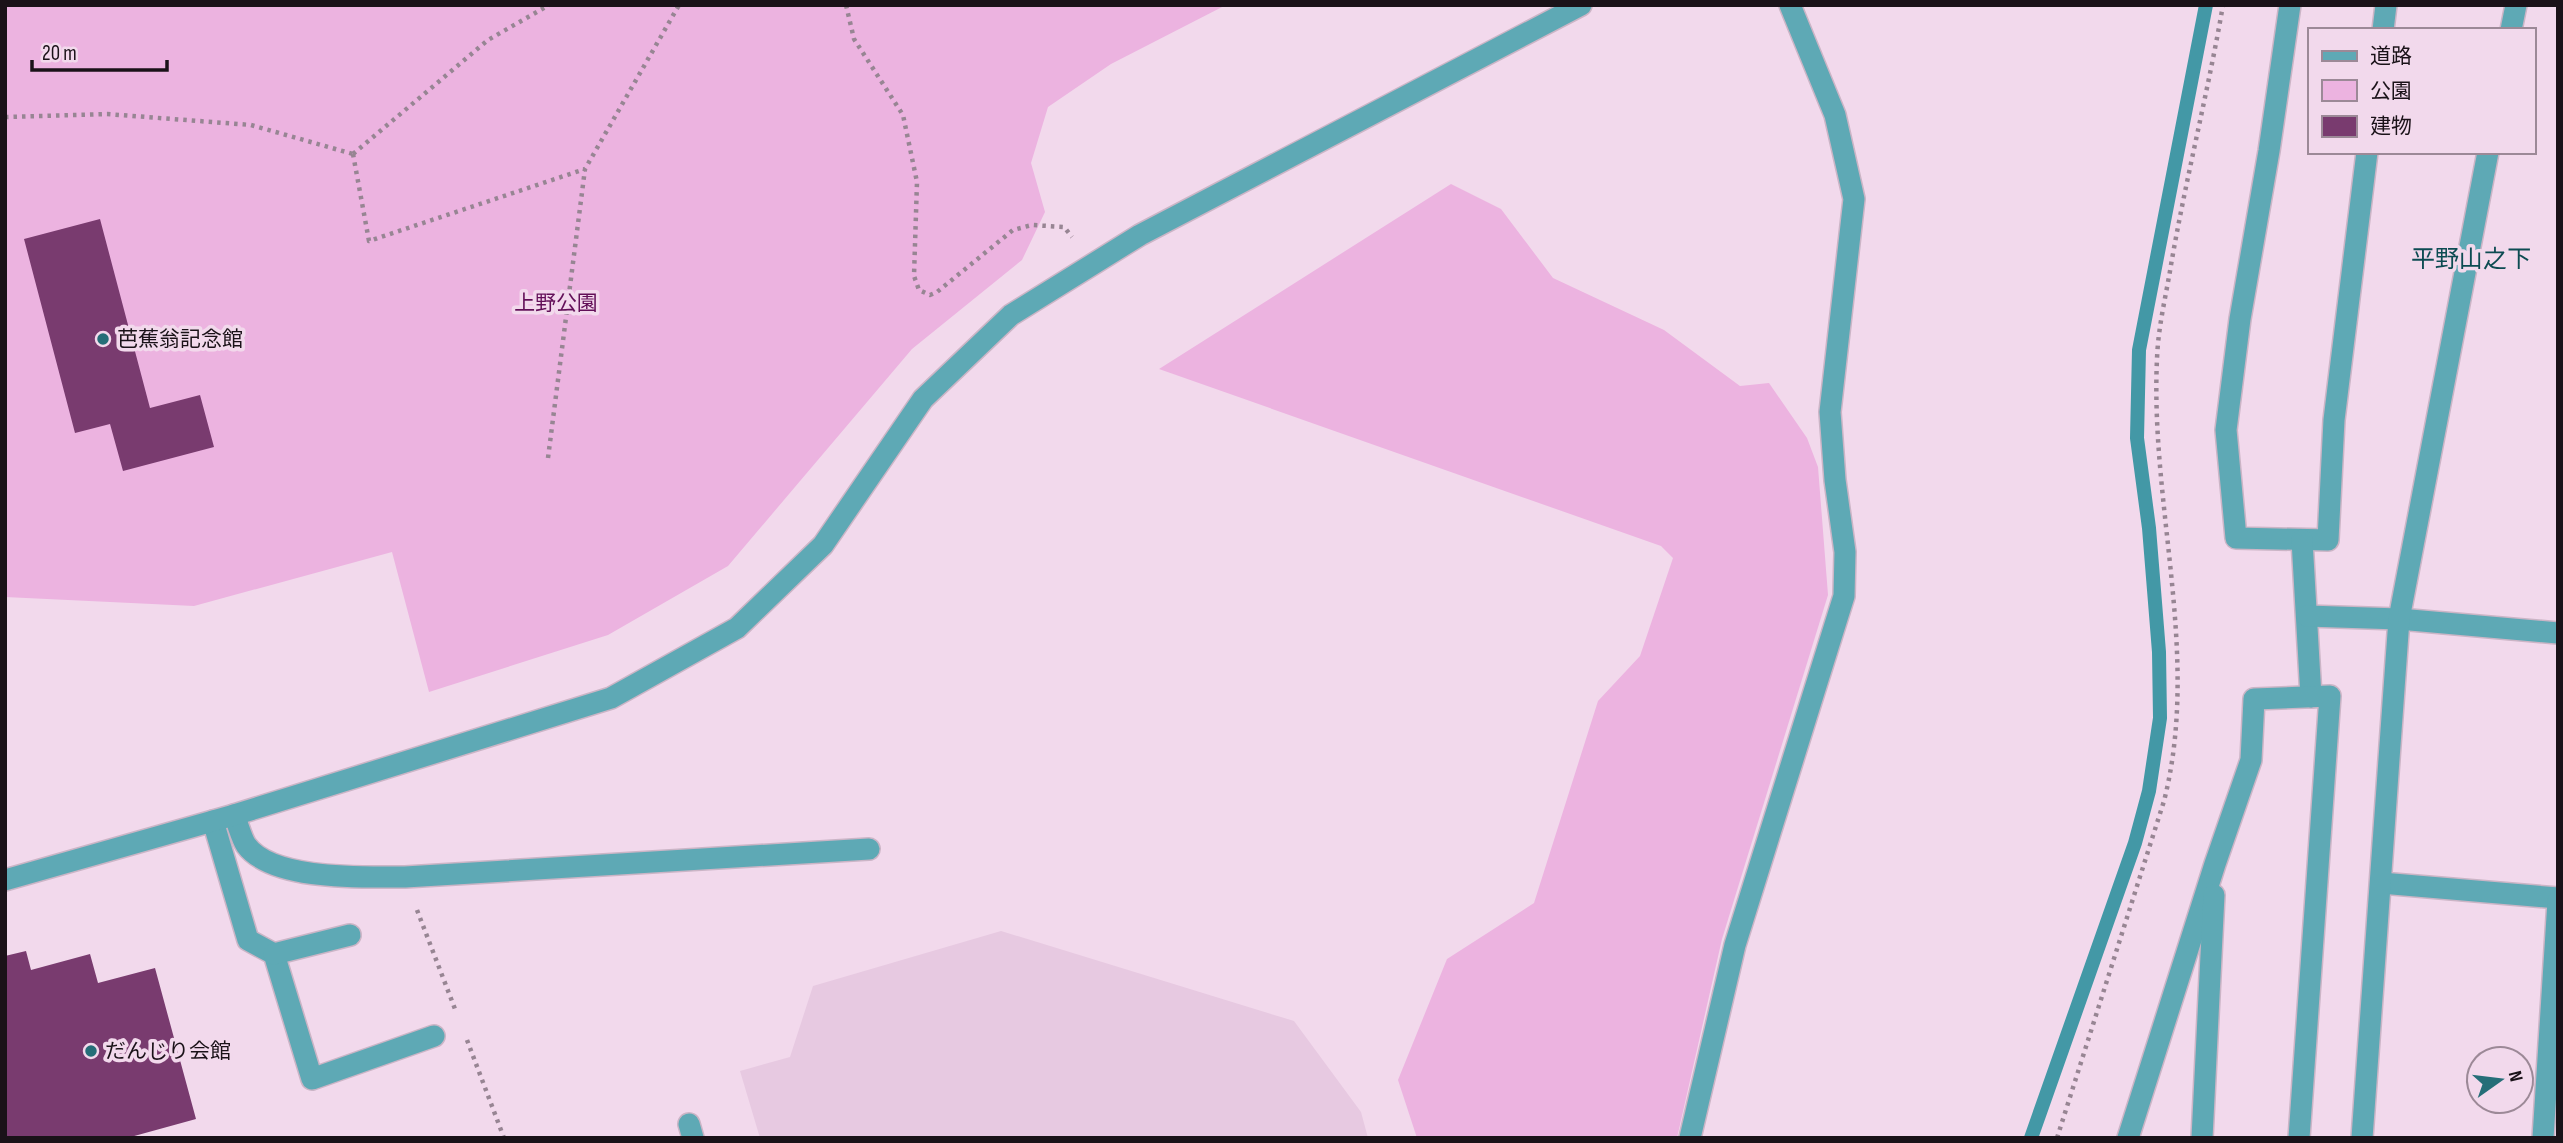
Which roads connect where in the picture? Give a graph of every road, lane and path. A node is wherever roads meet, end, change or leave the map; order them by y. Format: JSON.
{"nodes":[{"id":1,"x":549,"y":5,"type":"edge"},
{"id":2,"x":679,"y":5,"type":"edge"},
{"id":3,"x":846,"y":5,"type":"edge"},
{"id":4,"x":1581,"y":5,"type":"edge"},
{"id":5,"x":1790,"y":5,"type":"edge"},
{"id":6,"x":2223,"y":5,"type":"edge"},
{"id":7,"x":2290,"y":5,"type":"edge"},
{"id":8,"x":2386,"y":5,"type":"edge"},
{"id":9,"x":2516,"y":5,"type":"edge"},
{"id":10,"x":2383,"y":28,"type":"edge"},
{"id":11,"x":2511,"y":28,"type":"edge"},
{"id":12,"x":5,"y":117,"type":"edge"},
{"id":13,"x":354,"y":154,"type":"junction"},
{"id":14,"x":2367,"y":154,"type":"edge"},
{"id":15,"x":2488,"y":154,"type":"edge"},
{"id":16,"x":585,"y":169,"type":"junction"},
{"id":17,"x":1075,"y":242,"type":"dead end"},
{"id":18,"x":548,"y":458,"type":"dead end"},
{"id":19,"x":2302,"y":540,"type":"junction"},
{"id":20,"x":2307,"y":616,"type":"junction"},
{"id":21,"x":2399,"y":619,"type":"junction"},
{"id":22,"x":2558,"y":633,"type":"edge"},
{"id":23,"x":2312,"y":697,"type":"junction"},
{"id":24,"x":234,"y":815,"type":"junction"},
{"id":25,"x":213,"y":821,"type":"junction"},
{"id":26,"x":869,"y":849,"type":"dead end"},
{"id":27,"x":2215,"y":864,"type":"junction"},
{"id":28,"x":5,"y":880,"type":"edge"},
{"id":29,"x":2381,"y":883,"type":"junction"},
{"id":30,"x":2558,"y":900,"type":"edge"},
{"id":31,"x":350,"y":935,"type":"dead end"},
{"id":32,"x":275,"y":954,"type":"junction"},
{"id":33,"x":434,"y":1037,"type":"dead end"},
{"id":34,"x":1690,"y":1138,"type":"edge"},
{"id":35,"x":2057,"y":1138,"type":"edge"},
{"id":36,"x":2128,"y":1138,"type":"edge"},
{"id":37,"x":2202,"y":1138,"type":"edge"},
{"id":38,"x":2299,"y":1138,"type":"edge"},
{"id":39,"x":2362,"y":1138,"type":"edge"},
{"id":40,"x":2543,"y":1138,"type":"edge"}],
"edges":[{"from":1,"to":13,"type":"path"},
{"from":2,"to":16,"type":"path"},
{"from":3,"to":17,"type":"path"},
{"from":4,"to":24,"type":"street"},
{"from":5,"to":34,"type":"street"},
{"from":6,"to":35,"type":"path"},
{"from":7,"to":19,"type":"street"},
{"from":8,"to":10,"type":"street"},
{"from":9,"to":11,"type":"street"},
{"from":12,"to":13,"type":"path"},
{"from":13,"to":16,"type":"path"},
{"from":14,"to":19,"type":"street"},
{"from":15,"to":21,"type":"street"},
{"from":16,"to":18,"type":"path"},
{"from":19,"to":20,"type":"street"},
{"from":20,"to":21,"type":"street"},
{"from":20,"to":23,"type":"street"},
{"from":21,"to":22,"type":"street"},
{"from":21,"to":29,"type":"street"},
{"from":23,"to":27,"type":"street"},
{"from":23,"to":38,"type":"street"},
{"from":24,"to":25,"type":"street"},
{"from":24,"to":26,"type":"street"},
{"from":25,"to":28,"type":"street"},
{"from":25,"to":32,"type":"street"},
{"from":27,"to":36,"type":"street"},
{"from":27,"to":37,"type":"street"},
{"from":29,"to":30,"type":"street"},
{"from":29,"to":39,"type":"street"},
{"from":30,"to":40,"type":"street"},
{"from":31,"to":32,"type":"street"},
{"from":32,"to":33,"type":"street"}]}
